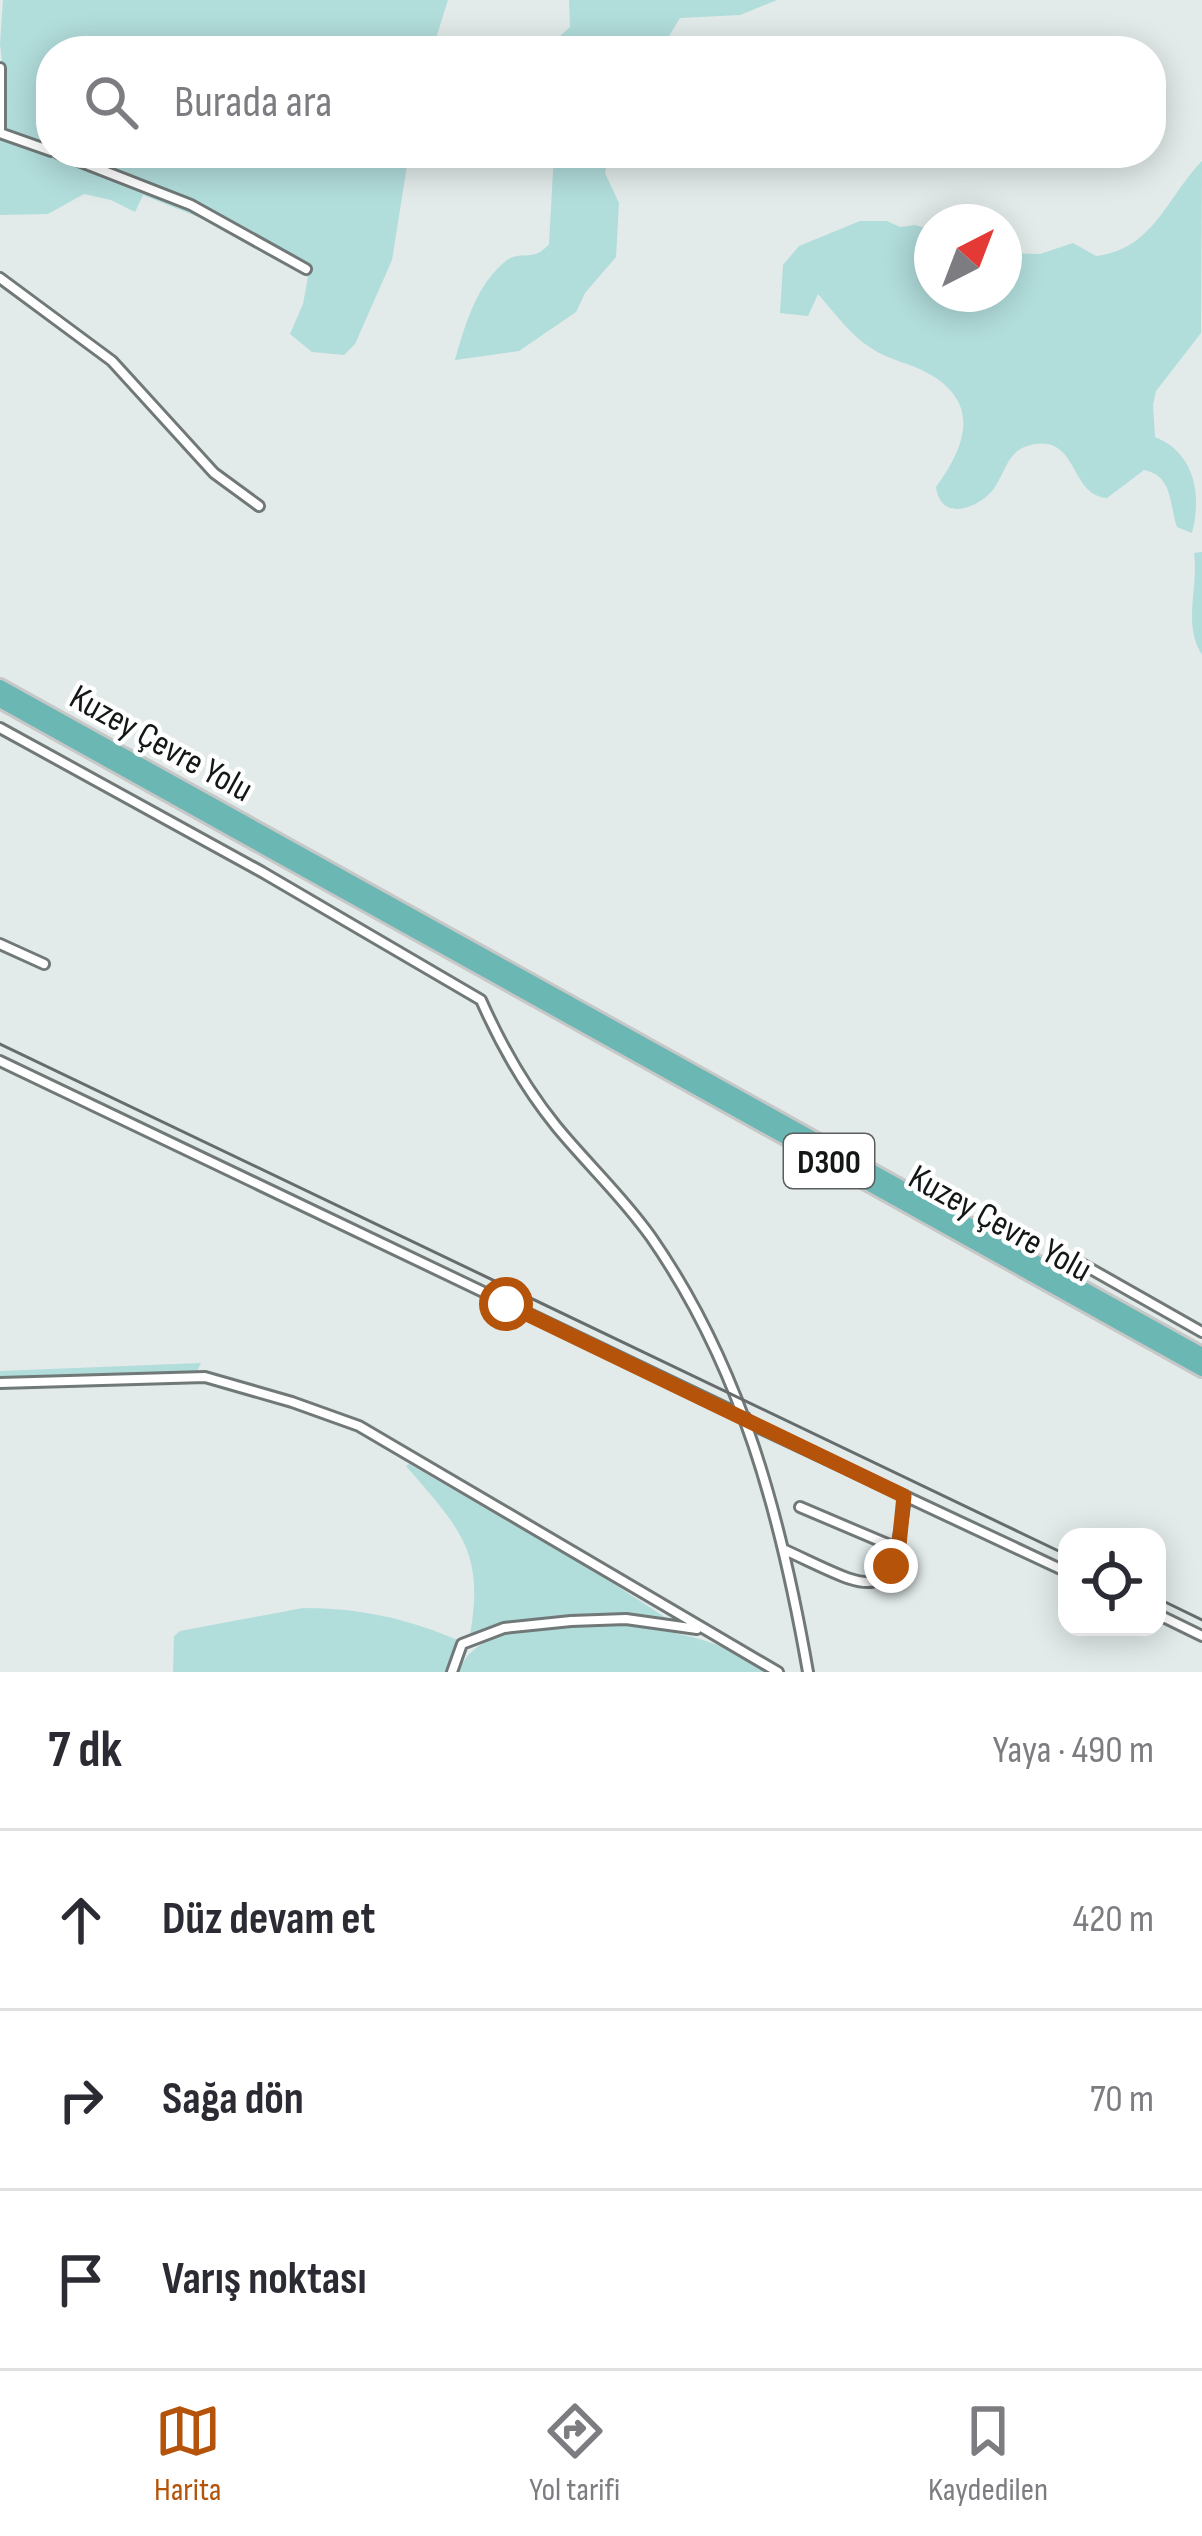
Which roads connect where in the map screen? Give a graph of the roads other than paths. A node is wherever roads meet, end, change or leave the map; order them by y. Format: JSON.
{"nodes":[{"id":1,"x":0,"y":68,"type":"edge"},
{"id":2,"x":0,"y":131,"type":"edge"},
{"id":3,"x":36,"y":145,"type":"edge"},
{"id":4,"x":95,"y":168,"type":"edge"},
{"id":5,"x":306,"y":269,"type":"dead end"},
{"id":6,"x":0,"y":278,"type":"edge"},
{"id":7,"x":259,"y":506,"type":"dead end"},
{"id":8,"x":0,"y":687,"type":"edge"},
{"id":9,"x":0,"y":700,"type":"edge"},
{"id":10,"x":0,"y":728,"type":"edge"},
{"id":11,"x":417,"y":925,"type":"junction"},
{"id":12,"x":0,"y":944,"type":"edge"},
{"id":13,"x":459,"y":948,"type":"junction"},
{"id":14,"x":44,"y":964,"type":"dead end"},
{"id":15,"x":0,"y":1061,"type":"edge"},
{"id":16,"x":1082,"y":1264,"type":"dead end"},
{"id":17,"x":1202,"y":1332,"type":"edge"},
{"id":18,"x":1202,"y":1355,"type":"edge"},
{"id":19,"x":1202,"y":1369,"type":"edge"},
{"id":20,"x":0,"y":1382,"type":"edge"},
{"id":21,"x":746,"y":1420,"type":"junction"},
{"id":22,"x":904,"y":1496,"type":"junction"},
{"id":23,"x":800,"y":1507,"type":"dead end"},
{"id":24,"x":783,"y":1549,"type":"junction"},
{"id":25,"x":898,"y":1549,"type":"junction"},
{"id":26,"x":1058,"y":1568,"type":"edge"},
{"id":27,"x":1166,"y":1618,"type":"edge"},
{"id":28,"x":704,"y":1629,"type":"junction"},
{"id":29,"x":1202,"y":1636,"type":"edge"},
{"id":30,"x":452,"y":1672,"type":"edge"},
{"id":31,"x":778,"y":1672,"type":"edge"},
{"id":32,"x":808,"y":1672,"type":"edge"}],
"edges":[{"from":1,"to":2,"type":"street"},
{"from":2,"to":3,"type":"street"},
{"from":4,"to":5,"type":"street"},
{"from":6,"to":7,"type":"street"},
{"from":8,"to":11,"type":"highway","name":"Kuzey Çevre Yolu","number":"D300"},
{"from":9,"to":11,"type":"highway","name":"Kuzey Çevre Yolu","number":"D300"},
{"from":10,"to":21,"type":"street"},
{"from":11,"to":13,"type":"highway","number":"D300"},
{"from":12,"to":14,"type":"street"},
{"from":13,"to":18,"type":"highway","name":"Kuzey Çevre Yolu","number":"D300"},
{"from":13,"to":19,"type":"highway","name":"Kuzey Çevre Yolu","number":"D300"},
{"from":15,"to":21,"type":"street"},
{"from":16,"to":17,"type":"street"},
{"from":20,"to":28,"type":"street"},
{"from":21,"to":22,"type":"street"},
{"from":21,"to":24,"type":"street"},
{"from":22,"to":25,"type":"street"},
{"from":22,"to":26,"type":"street"},
{"from":23,"to":25,"type":"street"},
{"from":24,"to":25,"type":"street"},
{"from":24,"to":32,"type":"street"},
{"from":27,"to":29,"type":"street"},
{"from":28,"to":30,"type":"street"},
{"from":28,"to":31,"type":"street"}]}
